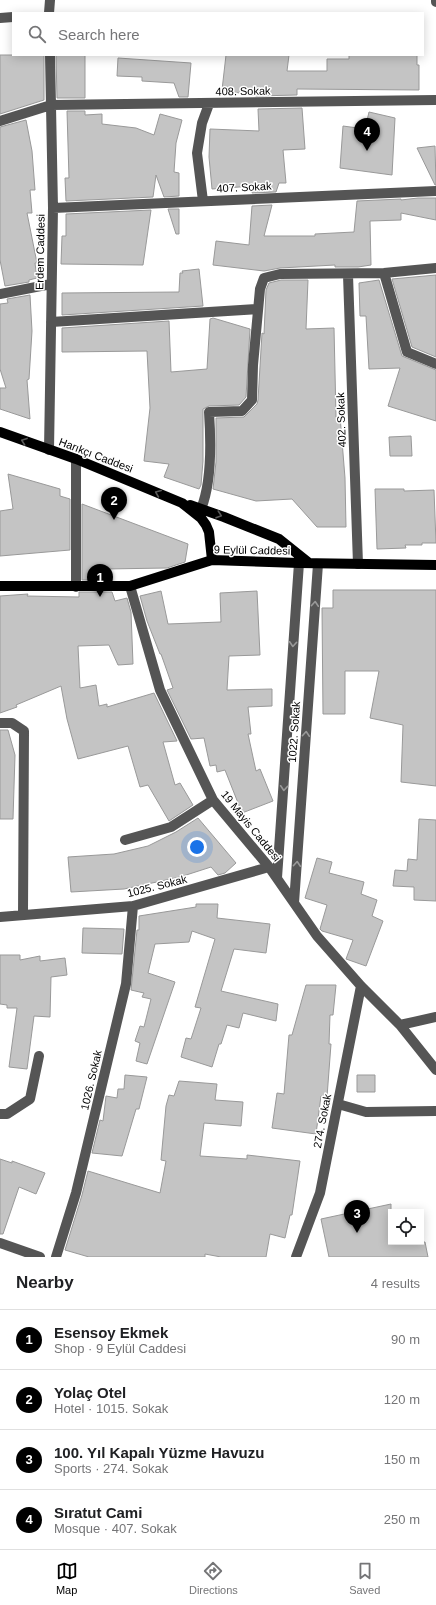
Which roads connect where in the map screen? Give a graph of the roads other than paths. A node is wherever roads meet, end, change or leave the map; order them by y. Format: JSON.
{"nodes":[{"id":1,"x":50,"y":0,"type":"edge"},
{"id":2,"x":48,"y":12,"type":"edge"},
{"id":3,"x":12,"y":17,"type":"edge"},
{"id":4,"x":0,"y":18,"type":"edge"},
{"id":5,"x":50,"y":56,"type":"edge"},
{"id":6,"x":436,"y":100,"type":"edge"},
{"id":7,"x":209,"y":104,"type":"junction"},
{"id":8,"x":51,"y":106,"type":"junction"},
{"id":9,"x":0,"y":121,"type":"edge"},
{"id":10,"x":436,"y":191,"type":"edge"},
{"id":11,"x":203,"y":201,"type":"junction"},
{"id":12,"x":53,"y":208,"type":"junction"},
{"id":13,"x":436,"y":268,"type":"edge"},
{"id":14,"x":384,"y":273,"type":"junction"},
{"id":15,"x":348,"y":275,"type":"junction"},
{"id":16,"x":51,"y":284,"type":"junction"},
{"id":17,"x":0,"y":294,"type":"edge"},
{"id":18,"x":258,"y":309,"type":"junction"},
{"id":19,"x":51,"y":322,"type":"junction"},
{"id":20,"x":436,"y":364,"type":"edge"},
{"id":21,"x":0,"y":432,"type":"edge"},
{"id":22,"x":49,"y":450,"type":"junction"},
{"id":23,"x":76,"y":458,"type":"junction"},
{"id":24,"x":182,"y":503,"type":"junction"},
{"id":25,"x":201,"y":509,"type":"junction"},
{"id":26,"x":212,"y":560,"type":"junction"},
{"id":27,"x":299,"y":563,"type":"junction"},
{"id":28,"x":314,"y":563,"type":"junction"},
{"id":29,"x":358,"y":564,"type":"junction"},
{"id":30,"x":436,"y":565,"type":"edge"},
{"id":31,"x":0,"y":586,"type":"edge"},
{"id":32,"x":130,"y":586,"type":"junction"},
{"id":33,"x":76,"y":587,"type":"junction"},
{"id":34,"x":0,"y":723,"type":"edge"},
{"id":35,"x":213,"y":800,"type":"junction"},
{"id":36,"x":125,"y":840,"type":"dead end"},
{"id":37,"x":269,"y":867,"type":"junction"},
{"id":38,"x":277,"y":878,"type":"junction"},
{"id":39,"x":294,"y":902,"type":"junction"},
{"id":40,"x":133,"y":906,"type":"junction"},
{"id":41,"x":24,"y":915,"type":"junction"},
{"id":42,"x":0,"y":916,"type":"edge"},
{"id":43,"x":361,"y":986,"type":"junction"},
{"id":44,"x":436,"y":1017,"type":"edge"},
{"id":45,"x":400,"y":1025,"type":"junction"},
{"id":46,"x":39,"y":1056,"type":"dead end"},
{"id":47,"x":436,"y":1070,"type":"edge"},
{"id":48,"x":338,"y":1104,"type":"junction"},
{"id":49,"x":436,"y":1111,"type":"edge"},
{"id":50,"x":0,"y":1114,"type":"edge"},
{"id":51,"x":0,"y":1243,"type":"edge"},
{"id":52,"x":16,"y":1253,"type":"edge"},
{"id":53,"x":40,"y":1257,"type":"edge"},
{"id":54,"x":56,"y":1257,"type":"edge"},
{"id":55,"x":296,"y":1257,"type":"edge"}],
"edges":[{"from":1,"to":2,"type":"street"},
{"from":3,"to":4,"type":"street"},
{"from":5,"to":8,"type":"street","name":"Erdem Caddesi"},
{"from":6,"to":7,"type":"street","name":"408. Sokak"},
{"from":7,"to":8,"type":"street","name":"408. Sokak"},
{"from":7,"to":11,"type":"street"},
{"from":8,"to":9,"type":"street","name":"408. Sokak"},
{"from":8,"to":12,"type":"street","name":"Erdem Caddesi"},
{"from":10,"to":11,"type":"street","name":"407. Sokak"},
{"from":11,"to":12,"type":"street","name":"407. Sokak"},
{"from":12,"to":16,"type":"street","name":"Erdem Caddesi"},
{"from":13,"to":14,"type":"street"},
{"from":14,"to":15,"type":"street"},
{"from":14,"to":20,"type":"street"},
{"from":15,"to":18,"type":"street"},
{"from":15,"to":29,"type":"street","name":"402. Sokak"},
{"from":16,"to":17,"type":"street"},
{"from":16,"to":19,"type":"street","name":"Erdem Caddesi"},
{"from":18,"to":19,"type":"street"},
{"from":18,"to":25,"type":"street"},
{"from":19,"to":22,"type":"street","name":"Erdem Caddesi"},
{"from":22,"to":21,"type":"main road","name":"Harıkçı Caddesi","one_way":true},
{"from":22,"to":23,"type":"main road","name":"Harıkçı Caddesi"},
{"from":24,"to":23,"type":"main road","name":"Harıkçı Caddesi","one_way":true},
{"from":23,"to":33,"type":"street"},
{"from":24,"to":25,"type":"main road","name":"Harıkçı Caddesi"},
{"from":24,"to":26,"type":"main road","name":"Harıkçı Caddesi"},
{"from":25,"to":28,"type":"main road","name":"Harıkçı Caddesi","one_way":true},
{"from":26,"to":27,"type":"main road","name":"9 Eylül Caddesi"},
{"from":26,"to":32,"type":"main road","name":"9 Eylül Caddesi"},
{"from":27,"to":28,"type":"main road","name":"9 Eylül Caddesi"},
{"from":27,"to":38,"type":"street","name":"1022. Sokak","one_way":true},
{"from":28,"to":29,"type":"main road","name":"9 Eylül Caddesi"},
{"from":39,"to":28,"type":"street","name":"1022. Sokak","one_way":true},
{"from":29,"to":30,"type":"main road","name":"9 Eylül Caddesi"},
{"from":31,"to":33,"type":"main road","name":"9 Eylül Caddesi"},
{"from":32,"to":33,"type":"main road","name":"9 Eylül Caddesi"},
{"from":32,"to":35,"type":"street","name":"19 Mayis Caddesi"},
{"from":34,"to":41,"type":"street"},
{"from":35,"to":36,"type":"street"},
{"from":35,"to":37,"type":"street","name":"19 Mayis Caddesi"},
{"from":37,"to":38,"type":"street","name":"19 Mayis Caddesi"},
{"from":37,"to":40,"type":"street","name":"1025. Sokak"},
{"from":38,"to":39,"type":"street","name":"19 Mayis Caddesi"},
{"from":39,"to":43,"type":"street","name":"19 Mayis Caddesi"},
{"from":40,"to":41,"type":"street","name":"1025. Sokak"},
{"from":40,"to":54,"type":"street","name":"1026. Sokak"},
{"from":41,"to":42,"type":"street","name":"1025. Sokak"},
{"from":43,"to":45,"type":"street","name":"19 Mayis Caddesi"},
{"from":43,"to":48,"type":"street","name":"274. Sokak"},
{"from":44,"to":45,"type":"street"},
{"from":45,"to":47,"type":"street","name":"19 Mayis Caddesi"},
{"from":46,"to":50,"type":"street"},
{"from":48,"to":49,"type":"street"},
{"from":48,"to":55,"type":"street","name":"274. Sokak"},
{"from":51,"to":52,"type":"street"},
{"from":52,"to":53,"type":"street"}]}
